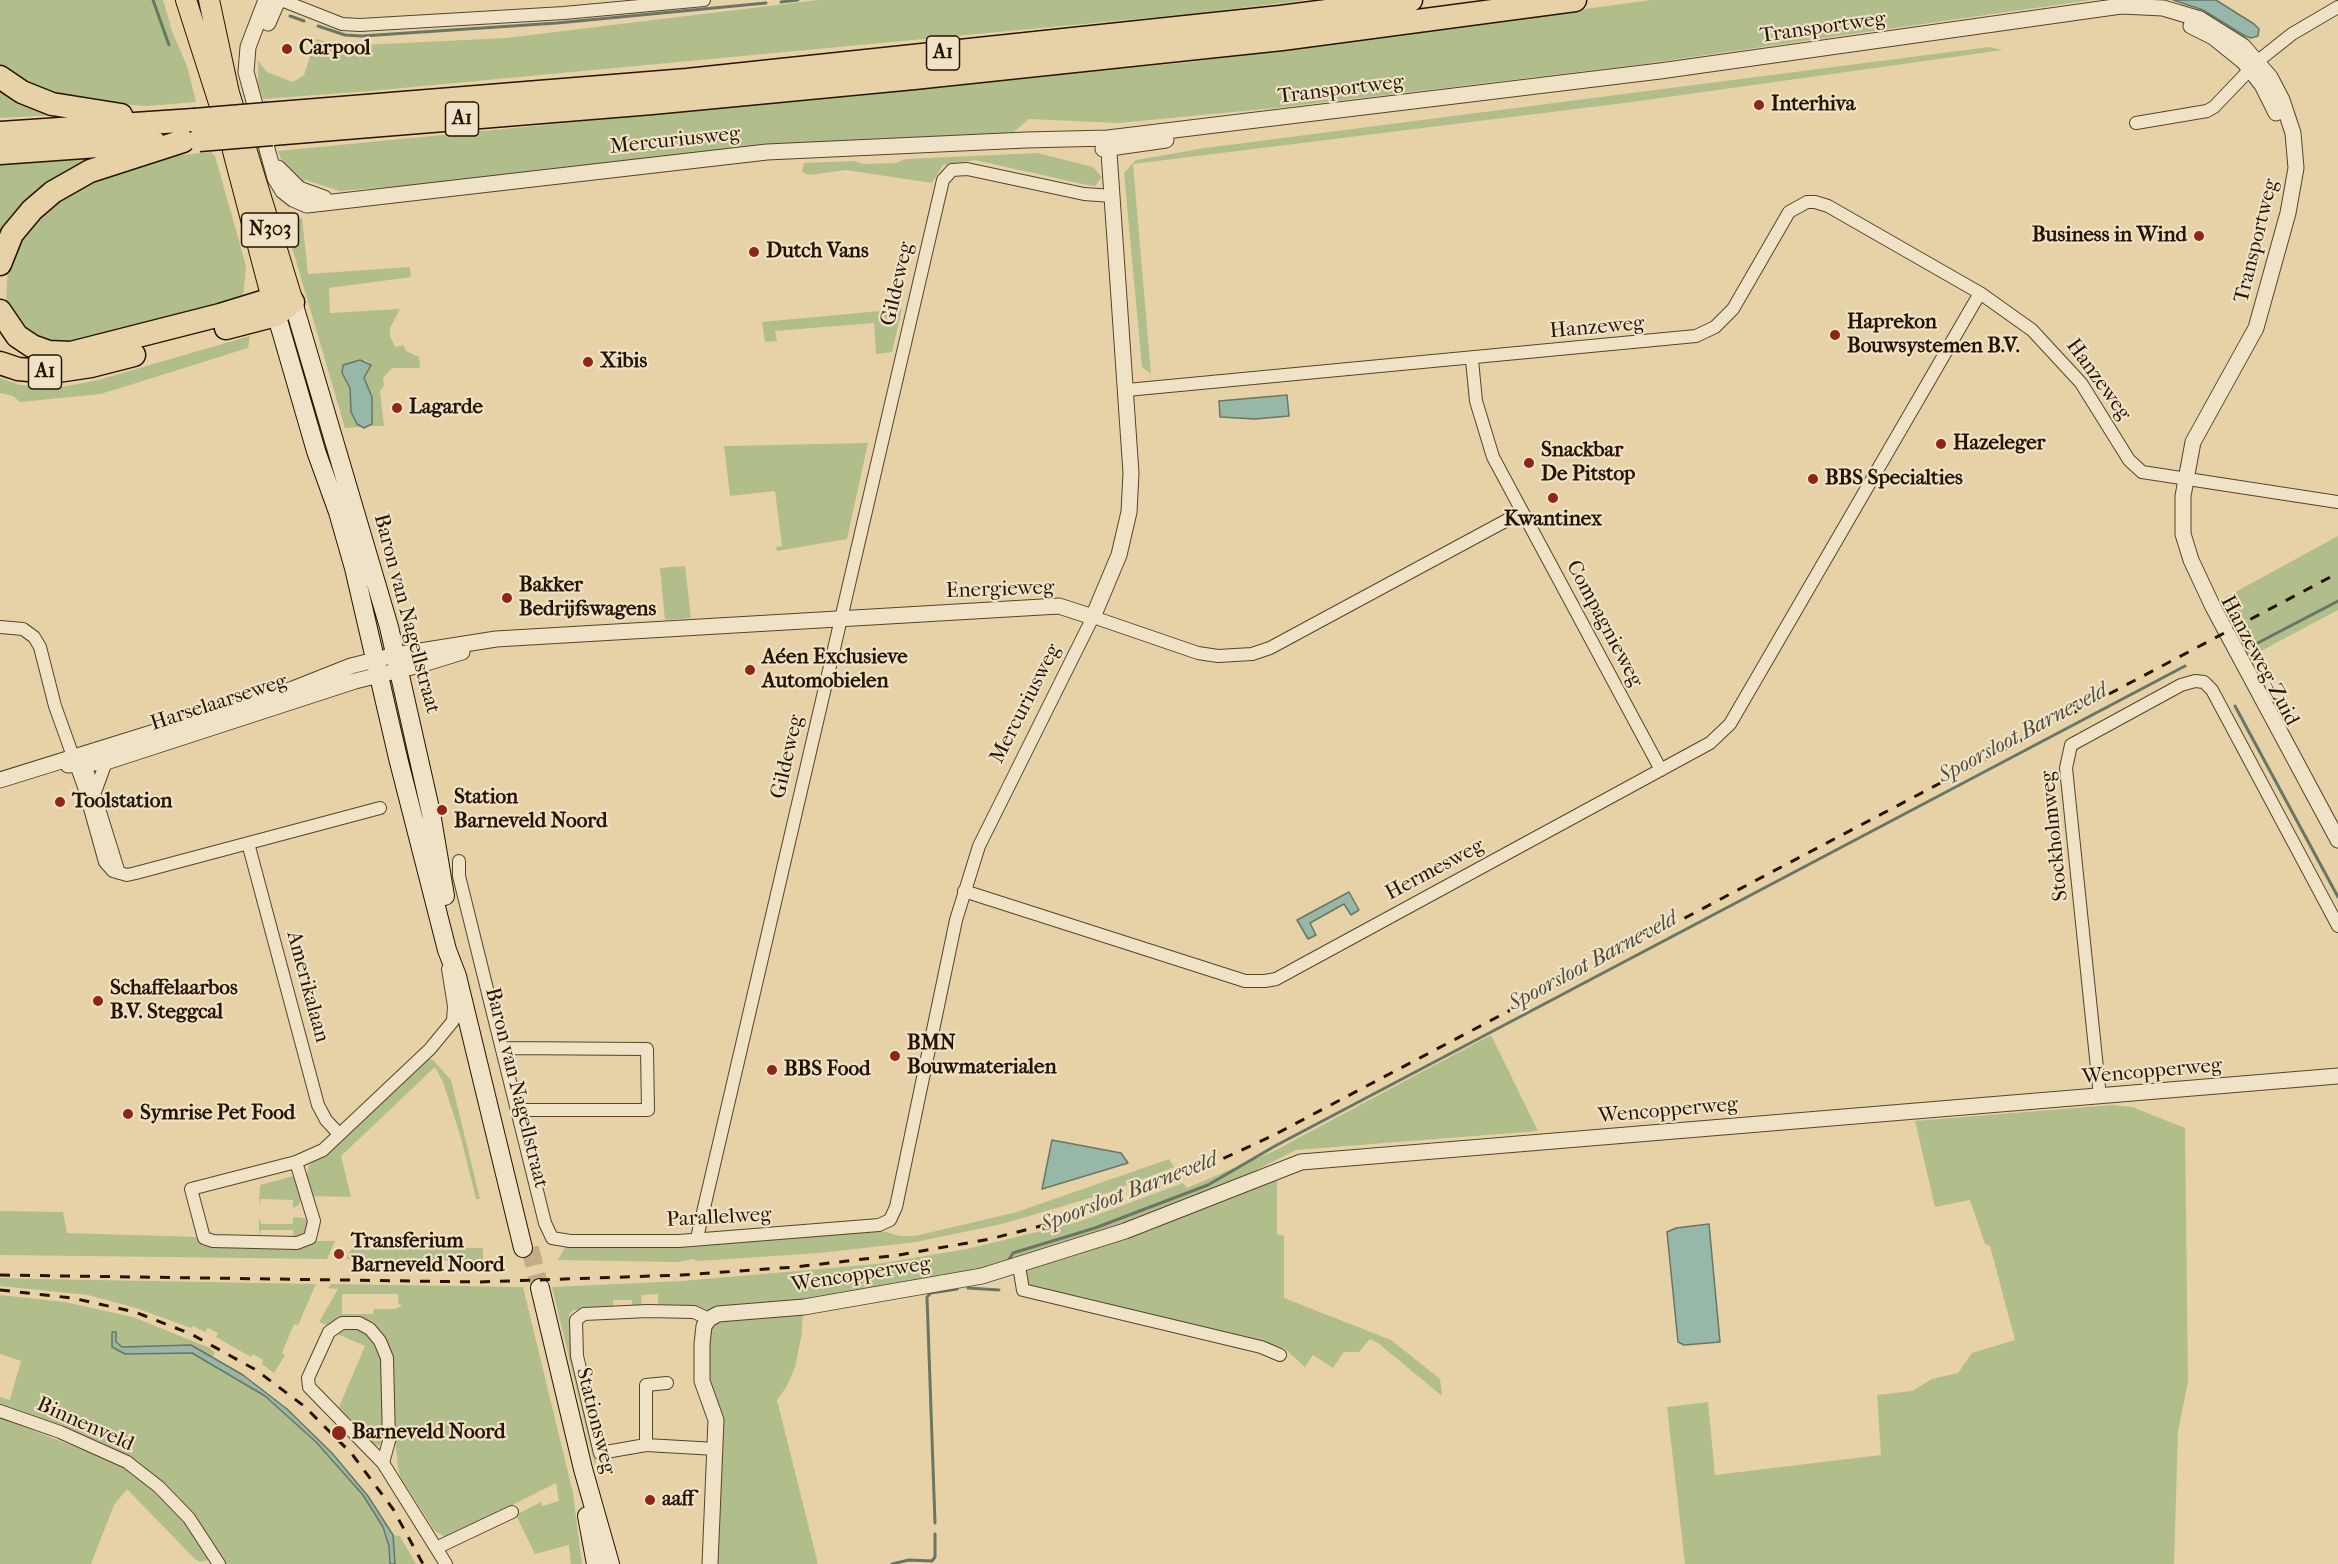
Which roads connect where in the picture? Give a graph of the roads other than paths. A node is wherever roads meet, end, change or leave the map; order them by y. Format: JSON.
{"nodes":[{"id":1,"x":186,"y":0,"type":"edge"},
{"id":2,"x":209,"y":0,"type":"edge"},
{"id":3,"x":266,"y":0,"type":"edge"},
{"id":4,"x":279,"y":0,"type":"edge"},
{"id":5,"x":704,"y":0,"type":"edge"},
{"id":6,"x":1411,"y":0,"type":"edge"},
{"id":7,"x":1575,"y":0,"type":"edge"},
{"id":8,"x":2338,"y":7,"type":"edge"},
{"id":9,"x":2254,"y":65,"type":"junction"},
{"id":10,"x":0,"y":77,"type":"edge"},
{"id":11,"x":250,"y":86,"type":"junction"},
{"id":12,"x":2136,"y":123,"type":"dead end"},
{"id":13,"x":270,"y":124,"type":"junction"},
{"id":14,"x":187,"y":130,"type":"junction"},
{"id":15,"x":0,"y":133,"type":"edge"},
{"id":16,"x":1109,"y":143,"type":"junction"},
{"id":17,"x":0,"y":153,"type":"edge"},
{"id":18,"x":1113,"y":196,"type":"junction"},
{"id":19,"x":0,"y":264,"type":"edge"},
{"id":20,"x":1980,"y":293,"type":"junction"},
{"id":21,"x":280,"y":305,"type":"junction"},
{"id":22,"x":0,"y":311,"type":"edge"},
{"id":23,"x":1472,"y":360,"type":"junction"},
{"id":24,"x":0,"y":363,"type":"edge"},
{"id":25,"x":1126,"y":390,"type":"junction"},
{"id":26,"x":2179,"y":480,"type":"junction"},
{"id":27,"x":2338,"y":502,"type":"edge"},
{"id":28,"x":1522,"y":512,"type":"junction"},
{"id":29,"x":1093,"y":617,"type":"junction"},
{"id":30,"x":839,"y":619,"type":"junction"},
{"id":31,"x":0,"y":627,"type":"edge"},
{"id":32,"x":396,"y":663,"type":"junction"},
{"id":33,"x":378,"y":667,"type":"junction"},
{"id":34,"x":79,"y":761,"type":"junction"},
{"id":35,"x":106,"y":762,"type":"junction"},
{"id":36,"x":1661,"y":770,"type":"junction"},
{"id":37,"x":0,"y":780,"type":"edge"},
{"id":38,"x":95,"y":792,"type":"junction"},
{"id":39,"x":380,"y":808,"type":"dead end"},
{"id":40,"x":2338,"y":840,"type":"edge"},
{"id":41,"x":248,"y":843,"type":"junction"},
{"id":42,"x":2338,"y":853,"type":"edge"},
{"id":43,"x":459,"y":861,"type":"dead end"},
{"id":44,"x":118,"y":873,"type":"junction"},
{"id":45,"x":964,"y":891,"type":"junction"},
{"id":46,"x":2338,"y":926,"type":"edge"},
{"id":47,"x":447,"y":950,"type":"junction"},
{"id":48,"x":502,"y":1048,"type":"junction"},
{"id":49,"x":2338,"y":1076,"type":"edge"},
{"id":50,"x":2100,"y":1097,"type":"junction"},
{"id":51,"x":518,"y":1110,"type":"junction"},
{"id":52,"x":339,"y":1134,"type":"junction"},
{"id":53,"x":296,"y":1162,"type":"junction"},
{"id":54,"x":887,"y":1222,"type":"joint"},
{"id":55,"x":697,"y":1238,"type":"junction"},
{"id":56,"x":1019,"y":1266,"type":"junction"},
{"id":57,"x":579,"y":1316,"type":"joint"},
{"id":58,"x":709,"y":1319,"type":"junction"},
{"id":59,"x":1280,"y":1355,"type":"dead end"},
{"id":60,"x":667,"y":1383,"type":"dead end"},
{"id":61,"x":0,"y":1411,"type":"edge"},
{"id":62,"x":646,"y":1445,"type":"junction"},
{"id":63,"x":716,"y":1449,"type":"junction"},
{"id":64,"x":383,"y":1463,"type":"junction"},
{"id":65,"x":512,"y":1512,"type":"dead end"},
{"id":66,"x":436,"y":1548,"type":"junction"},
{"id":67,"x":219,"y":1564,"type":"edge"},
{"id":68,"x":446,"y":1564,"type":"edge"},
{"id":69,"x":596,"y":1564,"type":"edge"},
{"id":70,"x":610,"y":1564,"type":"edge"},
{"id":71,"x":710,"y":1564,"type":"edge"}],
"edges":[{"from":1,"to":21,"type":"main road","name":"Baron van Nagellstraat","number":"N303"},
{"from":2,"to":21,"type":"main road","name":"Baron van Nagellstraat","number":"N303"},
{"from":3,"to":11,"type":"street","name":"Mercuriusweg"},
{"from":4,"to":5,"type":"street"},
{"from":4,"to":11,"type":"street","name":"Mercuriusweg"},
{"from":6,"to":13,"type":"highway","number":"A1"},
{"from":7,"to":13,"type":"highway","number":"A1"},
{"from":8,"to":9,"type":"street"},
{"from":9,"to":12,"type":"street"},
{"from":9,"to":16,"type":"street","name":"Transportweg"},
{"from":9,"to":26,"type":"street","name":"Transportweg"},
{"from":10,"to":14,"type":"highway","number":"A1"},
{"from":11,"to":16,"type":"street","name":"Mercuriusweg"},
{"from":13,"to":14,"type":"highway","number":"A1","bridge":true},
{"from":14,"to":15,"type":"highway","number":"A1"},
{"from":14,"to":17,"type":"highway","number":"A1"},
{"from":14,"to":19,"type":"highway","number":"A1"},
{"from":16,"to":18,"type":"street","name":"Mercuriusweg"},
{"from":18,"to":25,"type":"street","name":"Mercuriusweg"},
{"from":18,"to":30,"type":"street","name":"Gildeweg"},
{"from":20,"to":23,"type":"street","name":"Hanzeweg"},
{"from":20,"to":26,"type":"street","name":"Hanzeweg"},
{"from":20,"to":36,"type":"street","name":"Hermesweg"},
{"from":21,"to":22,"type":"highway","number":"A1"},
{"from":21,"to":24,"type":"highway","number":"A1"},
{"from":21,"to":32,"type":"main road","name":"Baron van Nagellstraat"},
{"from":21,"to":33,"type":"main road","name":"Baron van Nagellstraat"},
{"from":23,"to":25,"type":"street","name":"Hanzeweg"},
{"from":23,"to":28,"type":"street","name":"Compagnieweg"},
{"from":25,"to":29,"type":"street","name":"Mercuriusweg"},
{"from":26,"to":27,"type":"street","name":"Hanzeweg"},
{"from":26,"to":40,"type":"street","name":"Hanzeweg-Zuid"},
{"from":26,"to":42,"type":"street","name":"Hanzeweg-Zuid"},
{"from":28,"to":29,"type":"street","name":"Energieweg"},
{"from":28,"to":36,"type":"street","name":"Compagnieweg"},
{"from":29,"to":30,"type":"street","name":"Energieweg"},
{"from":29,"to":45,"type":"street","name":"Mercuriusweg"},
{"from":30,"to":32,"type":"street","name":"Energieweg"},
{"from":30,"to":55,"type":"street","name":"Gildeweg"},
{"from":31,"to":34,"type":"street"},
{"from":32,"to":33,"type":"street","name":"Harselaarseweg"},
{"from":32,"to":47,"type":"main road","name":"Baron van Nagellstraat"},
{"from":33,"to":34,"type":"street","name":"Harselaarseweg"},
{"from":33,"to":35,"type":"street","name":"Harselaarseweg"},
{"from":33,"to":47,"type":"main road","name":"Baron van Nagellstraat"},
{"from":34,"to":35,"type":"street","name":"Harselaarseweg"},
{"from":34,"to":37,"type":"street","name":"Harselaarseweg"},
{"from":34,"to":38,"type":"street"},
{"from":34,"to":44,"type":"street"},
{"from":35,"to":38,"type":"street"},
{"from":36,"to":45,"type":"street","name":"Hermesweg"},
{"from":38,"to":44,"type":"street"},
{"from":39,"to":41,"type":"street"},
{"from":41,"to":44,"type":"street"},
{"from":41,"to":52,"type":"street","name":"Amerikalaan"},
{"from":43,"to":48,"type":"street"},
{"from":45,"to":54,"type":"street","name":"Mercuriusweg"},
{"from":46,"to":50,"type":"street","name":"Stockholmweg"},
{"from":47,"to":52,"type":"street","name":"Baron van Nagellstraat"},
{"from":48,"to":51,"type":"street"},
{"from":48,"to":51,"type":"street"},
{"from":49,"to":50,"type":"street","name":"Wencopperweg"},
{"from":50,"to":56,"type":"street","name":"Wencopperweg"},
{"from":51,"to":55,"type":"street","name":"Parallelweg"},
{"from":52,"to":53,"type":"street"},
{"from":53,"to":53,"type":"street"},
{"from":54,"to":55,"type":"street","name":"Parallelweg"},
{"from":56,"to":58,"type":"street","name":"Wencopperweg"},
{"from":56,"to":59,"type":"street"},
{"from":57,"to":58,"type":"street","name":"Wencopperweg"},
{"from":57,"to":62,"type":"street","name":"Stationsweg"},
{"from":58,"to":63,"type":"street"},
{"from":60,"to":62,"type":"street","name":"Stationsweg"},
{"from":61,"to":67,"type":"street","name":"Binnenveld"},
{"from":62,"to":63,"type":"street","name":"Stationsweg"},
{"from":63,"to":71,"type":"street"},
{"from":64,"to":64,"type":"street"},
{"from":64,"to":66,"type":"street"},
{"from":65,"to":66,"type":"street"},
{"from":66,"to":68,"type":"street"},
{"from":69,"to":70,"type":"main road","name":"Stationsweg"}]}
